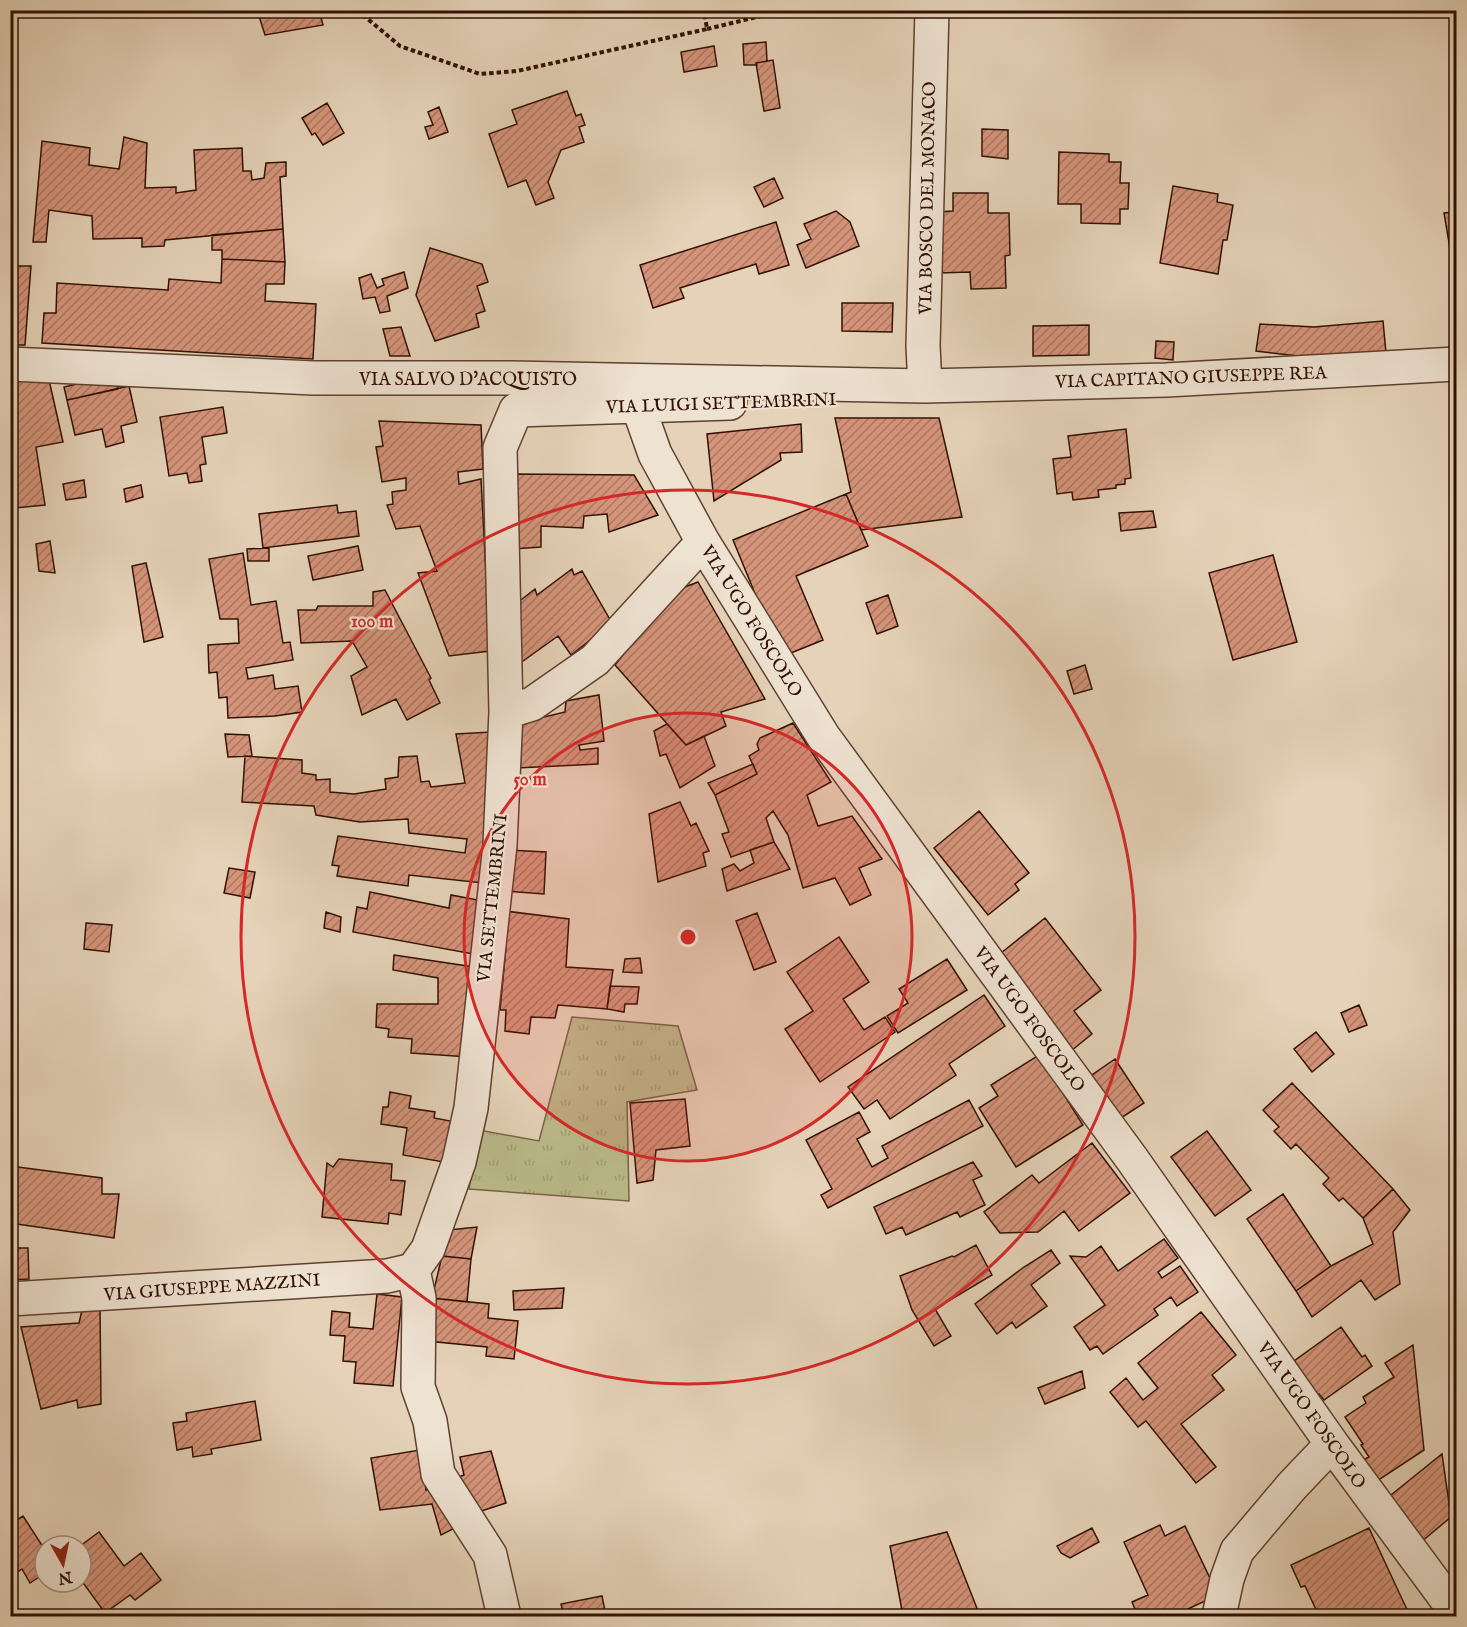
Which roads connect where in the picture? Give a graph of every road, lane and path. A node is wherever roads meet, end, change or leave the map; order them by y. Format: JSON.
{"nodes":[{"id":1,"x":357,"y":10,"type":"edge"},
{"id":2,"x":704,"y":10,"type":"edge"},
{"id":3,"x":786,"y":10,"type":"edge"},
{"id":4,"x":932,"y":10,"type":"edge"},
{"id":5,"x":707,"y":29,"type":"junction"},
{"id":6,"x":10,"y":364,"type":"edge"},
{"id":7,"x":1456,"y":364,"type":"edge"},
{"id":8,"x":133,"y":370,"type":"junction"},
{"id":9,"x":925,"y":386,"type":"junction"},
{"id":10,"x":638,"y":406,"type":"junction"},
{"id":11,"x":516,"y":410,"type":"junction"},
{"id":12,"x":704,"y":542,"type":"junction"},
{"id":13,"x":506,"y":712,"type":"junction"},
{"id":14,"x":413,"y":1270,"type":"junction"},
{"id":15,"x":10,"y":1299,"type":"edge"},
{"id":16,"x":1332,"y":1444,"type":"junction"},
{"id":17,"x":1456,"y":1612,"type":"edge"},
{"id":18,"x":504,"y":1617,"type":"edge"},
{"id":19,"x":1219,"y":1617,"type":"edge"}],
"edges":[{"from":1,"to":5,"type":"path"},
{"from":2,"to":5,"type":"path"},
{"from":3,"to":5,"type":"path"},
{"from":4,"to":9,"type":"street","name":"VIA BOSCO DEL MONACO"},
{"from":6,"to":8,"type":"street","name":"VIA SALVO D'ACQUISTO"},
{"from":7,"to":9,"type":"street","name":"VIA CAPITANO GIUSEPPE REA"},
{"from":8,"to":9,"type":"street","name":"VIA SALVO D'ACQUISTO"},
{"from":8,"to":11,"type":"street"},
{"from":9,"to":10,"type":"street","name":"VIA LUIGI SETTEMBRINI"},
{"from":10,"to":11,"type":"street","name":"VIA LUIGI SETTEMBRINI"},
{"from":10,"to":12,"type":"street","name":"VIA UGO FOSCOLO"},
{"from":11,"to":13,"type":"street","name":"VIA SETTEMBRINI"},
{"from":12,"to":13,"type":"street"},
{"from":12,"to":16,"type":"street","name":"VIA UGO FOSCOLO"},
{"from":13,"to":14,"type":"street","name":"VIA SETTEMBRINI"},
{"from":14,"to":15,"type":"street","name":"VIA GIUSEPPE MAZZINI"},
{"from":14,"to":18,"type":"street"},
{"from":16,"to":17,"type":"street","name":"VIA UGO FOSCOLO"},
{"from":16,"to":19,"type":"street"}]}
